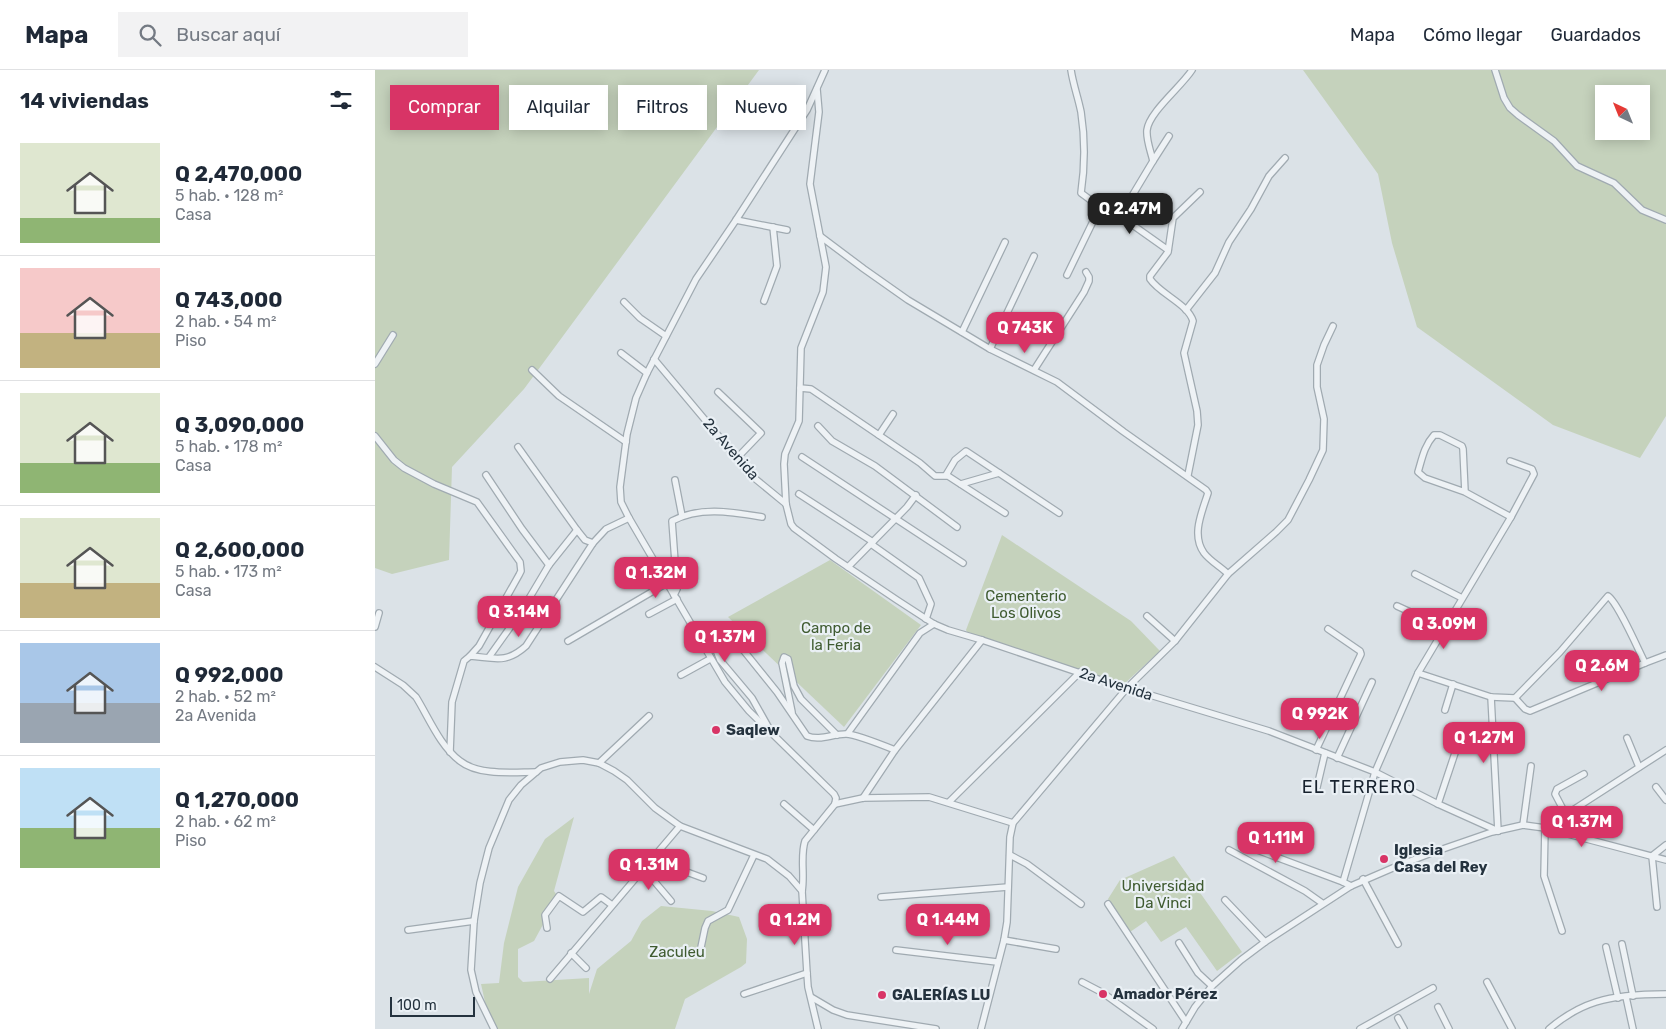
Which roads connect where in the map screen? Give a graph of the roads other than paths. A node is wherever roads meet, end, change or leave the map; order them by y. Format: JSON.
{"nodes":[{"id":1,"x":825,"y":70,"type":"edge"},
{"id":2,"x":1071,"y":70,"type":"edge"},
{"id":3,"x":1193,"y":70,"type":"edge"},
{"id":4,"x":1495,"y":70,"type":"edge"},
{"id":5,"x":817,"y":89,"type":"junction"},
{"id":6,"x":1169,"y":136,"type":"dead end"},
{"id":7,"x":1285,"y":158,"type":"dead end"},
{"id":8,"x":1153,"y":161,"type":"junction"},
{"id":9,"x":1201,"y":192,"type":"dead end"},
{"id":10,"x":1100,"y":207,"type":"junction"},
{"id":11,"x":1120,"y":216,"type":"junction"},
{"id":12,"x":736,"y":220,"type":"junction"},
{"id":13,"x":1666,"y":220,"type":"edge"},
{"id":14,"x":773,"y":227,"type":"junction"},
{"id":15,"x":787,"y":230,"type":"dead end"},
{"id":16,"x":820,"y":236,"type":"junction"},
{"id":17,"x":1005,"y":242,"type":"dead end"},
{"id":18,"x":1168,"y":250,"type":"junction"},
{"id":19,"x":1034,"y":256,"type":"dead end"},
{"id":20,"x":1086,"y":272,"type":"dead end"},
{"id":21,"x":1067,"y":275,"type":"dead end"},
{"id":22,"x":764,"y":301,"type":"dead end"},
{"id":23,"x":624,"y":302,"type":"dead end"},
{"id":24,"x":1185,"y":310,"type":"junction"},
{"id":25,"x":1333,"y":326,"type":"dead end"},
{"id":26,"x":962,"y":332,"type":"junction"},
{"id":27,"x":393,"y":335,"type":"dead end"},
{"id":28,"x":666,"y":336,"type":"junction"},
{"id":29,"x":990,"y":349,"type":"junction"},
{"id":30,"x":621,"y":353,"type":"dead end"},
{"id":31,"x":654,"y":359,"type":"junction"},
{"id":32,"x":375,"y":364,"type":"edge"},
{"id":33,"x":531,"y":370,"type":"dead end"},
{"id":34,"x":1033,"y":370,"type":"junction"},
{"id":35,"x":647,"y":373,"type":"junction"},
{"id":36,"x":800,"y":388,"type":"junction"},
{"id":37,"x":718,"y":392,"type":"dead end"},
{"id":38,"x":893,"y":414,"type":"dead end"},
{"id":39,"x":818,"y":426,"type":"dead end"},
{"id":40,"x":879,"y":435,"type":"junction"},
{"id":41,"x":375,"y":436,"type":"edge"},
{"id":42,"x":626,"y":442,"type":"junction"},
{"id":43,"x":518,"y":447,"type":"dead end"},
{"id":44,"x":802,"y":457,"type":"dead end"},
{"id":45,"x":737,"y":458,"type":"junction"},
{"id":46,"x":1510,"y":461,"type":"dead end"},
{"id":47,"x":999,"y":473,"type":"junction"},
{"id":48,"x":486,"y":475,"type":"dead end"},
{"id":49,"x":947,"y":475,"type":"junction"},
{"id":50,"x":1188,"y":475,"type":"junction"},
{"id":51,"x":675,"y":480,"type":"dead end"},
{"id":52,"x":961,"y":484,"type":"junction"},
{"id":53,"x":1465,"y":492,"type":"junction"},
{"id":54,"x":799,"y":494,"type":"dead end"},
{"id":55,"x":916,"y":495,"type":"junction"},
{"id":56,"x":786,"y":504,"type":"junction"},
{"id":57,"x":1059,"y":512,"type":"dead end"},
{"id":58,"x":1005,"y":513,"type":"dead end"},
{"id":59,"x":682,"y":516,"type":"junction"},
{"id":60,"x":762,"y":517,"type":"dead end"},
{"id":61,"x":1511,"y":517,"type":"junction"},
{"id":62,"x":629,"y":518,"type":"junction"},
{"id":63,"x":895,"y":519,"type":"junction"},
{"id":64,"x":957,"y":527,"type":"dead end"},
{"id":65,"x":577,"y":530,"type":"junction"},
{"id":66,"x":593,"y":543,"type":"junction"},
{"id":67,"x":872,"y":543,"type":"junction"},
{"id":68,"x":963,"y":563,"type":"dead end"},
{"id":69,"x":549,"y":565,"type":"junction"},
{"id":70,"x":849,"y":568,"type":"junction"},
{"id":71,"x":1228,"y":574,"type":"junction"},
{"id":72,"x":1415,"y":574,"type":"dead end"},
{"id":73,"x":667,"y":583,"type":"junction"},
{"id":74,"x":675,"y":597,"type":"junction"},
{"id":75,"x":1462,"y":598,"type":"junction"},
{"id":76,"x":1397,"y":606,"type":"dead end"},
{"id":77,"x":379,"y":612,"type":"dead end"},
{"id":78,"x":649,"y":614,"type":"dead end"},
{"id":79,"x":1147,"y":616,"type":"dead end"},
{"id":80,"x":926,"y":619,"type":"junction"},
{"id":81,"x":934,"y":624,"type":"junction"},
{"id":82,"x":375,"y":627,"type":"edge"},
{"id":83,"x":1445,"y":628,"type":"junction"},
{"id":84,"x":1327,"y":629,"type":"dead end"},
{"id":85,"x":982,"y":640,"type":"junction"},
{"id":86,"x":568,"y":641,"type":"dead end"},
{"id":87,"x":1175,"y":641,"type":"junction"},
{"id":88,"x":1666,"y":655,"type":"edge"},
{"id":89,"x":470,"y":656,"type":"junction"},
{"id":90,"x":489,"y":657,"type":"junction"},
{"id":91,"x":710,"y":658,"type":"junction"},
{"id":92,"x":1645,"y":663,"type":"junction"},
{"id":93,"x":375,"y":667,"type":"edge"},
{"id":94,"x":1079,"y":672,"type":"junction"},
{"id":95,"x":1418,"y":674,"type":"junction"},
{"id":96,"x":681,"y":675,"type":"dead end"},
{"id":97,"x":1373,"y":682,"type":"dead end"},
{"id":98,"x":1453,"y":684,"type":"junction"},
{"id":99,"x":1127,"y":688,"type":"junction"},
{"id":100,"x":1491,"y":697,"type":"junction"},
{"id":101,"x":1515,"y":698,"type":"junction"},
{"id":102,"x":1445,"y":710,"type":"dead end"},
{"id":103,"x":649,"y":716,"type":"dead end"},
{"id":104,"x":794,"y":716,"type":"junction"},
{"id":105,"x":848,"y":733,"type":"junction"},
{"id":106,"x":837,"y":735,"type":"junction"},
{"id":107,"x":775,"y":738,"type":"junction"},
{"id":108,"x":1627,"y":738,"type":"dead end"},
{"id":109,"x":1457,"y":747,"type":"dead end"},
{"id":110,"x":895,"y":750,"type":"junction"},
{"id":111,"x":1316,"y":750,"type":"junction"},
{"id":112,"x":1666,"y":750,"type":"edge"},
{"id":113,"x":450,"y":752,"type":"junction"},
{"id":114,"x":1325,"y":753,"type":"junction"},
{"id":115,"x":1337,"y":758,"type":"junction"},
{"id":116,"x":599,"y":763,"type":"junction"},
{"id":117,"x":1531,"y":766,"type":"dead end"},
{"id":118,"x":1639,"y":767,"type":"junction"},
{"id":119,"x":536,"y":772,"type":"junction"},
{"id":120,"x":1375,"y":772,"type":"junction"},
{"id":121,"x":1584,"y":774,"type":"dead end"},
{"id":122,"x":1317,"y":786,"type":"dead end"},
{"id":123,"x":1656,"y":786,"type":"dead end"},
{"id":124,"x":863,"y":798,"type":"junction"},
{"id":125,"x":1666,"y":800,"type":"edge"},
{"id":126,"x":949,"y":802,"type":"junction"},
{"id":127,"x":783,"y":804,"type":"dead end"},
{"id":128,"x":835,"y":804,"type":"junction"},
{"id":129,"x":1438,"y":804,"type":"junction"},
{"id":130,"x":1566,"y":815,"type":"junction"},
{"id":131,"x":1013,"y":824,"type":"junction"},
{"id":132,"x":680,"y":826,"type":"junction"},
{"id":133,"x":1523,"y":826,"type":"junction"},
{"id":134,"x":1545,"y":828,"type":"junction"},
{"id":135,"x":814,"y":830,"type":"junction"},
{"id":136,"x":1498,"y":830,"type":"junction"},
{"id":137,"x":1666,"y":845,"type":"edge"},
{"id":138,"x":1252,"y":848,"type":"dead end"},
{"id":139,"x":1229,"y":850,"type":"dead end"},
{"id":140,"x":1010,"y":855,"type":"junction"},
{"id":141,"x":654,"y":856,"type":"junction"},
{"id":142,"x":754,"y":856,"type":"junction"},
{"id":143,"x":1652,"y":856,"type":"junction"},
{"id":144,"x":1666,"y":860,"type":"edge"},
{"id":145,"x":643,"y":868,"type":"junction"},
{"id":146,"x":703,"y":878,"type":"dead end"},
{"id":147,"x":1363,"y":880,"type":"junction"},
{"id":148,"x":1343,"y":882,"type":"junction"},
{"id":149,"x":1351,"y":886,"type":"junction"},
{"id":150,"x":1008,"y":888,"type":"junction"},
{"id":151,"x":802,"y":891,"type":"junction"},
{"id":152,"x":881,"y":897,"type":"dead end"},
{"id":153,"x":1225,"y":900,"type":"dead end"},
{"id":154,"x":671,"y":901,"type":"dead end"},
{"id":155,"x":1322,"y":903,"type":"junction"},
{"id":156,"x":1081,"y":904,"type":"dead end"},
{"id":157,"x":1108,"y":904,"type":"dead end"},
{"id":158,"x":612,"y":905,"type":"junction"},
{"id":159,"x":1657,"y":907,"type":"dead end"},
{"id":160,"x":474,"y":921,"type":"junction"},
{"id":161,"x":547,"y":928,"type":"dead end"},
{"id":162,"x":408,"y":930,"type":"dead end"},
{"id":163,"x":1562,"y":931,"type":"dead end"},
{"id":164,"x":1004,"y":940,"type":"junction"},
{"id":165,"x":1265,"y":942,"type":"junction"},
{"id":166,"x":1179,"y":943,"type":"dead end"},
{"id":167,"x":1398,"y":944,"type":"dead end"},
{"id":168,"x":1622,"y":944,"type":"dead end"},
{"id":169,"x":1606,"y":946,"type":"dead end"},
{"id":170,"x":1056,"y":949,"type":"dead end"},
{"id":171,"x":896,"y":950,"type":"dead end"},
{"id":172,"x":699,"y":952,"type":"dead end"},
{"id":173,"x":571,"y":953,"type":"junction"},
{"id":174,"x":997,"y":962,"type":"junction"},
{"id":175,"x":586,"y":968,"type":"dead end"},
{"id":176,"x":807,"y":974,"type":"junction"},
{"id":177,"x":549,"y":979,"type":"dead end"},
{"id":178,"x":1082,"y":982,"type":"dead end"},
{"id":179,"x":1487,"y":982,"type":"dead end"},
{"id":180,"x":1212,"y":986,"type":"junction"},
{"id":181,"x":1433,"y":988,"type":"dead end"},
{"id":182,"x":745,"y":994,"type":"dead end"},
{"id":183,"x":1666,"y":994,"type":"edge"},
{"id":184,"x":1633,"y":996,"type":"junction"},
{"id":185,"x":811,"y":997,"type":"junction"},
{"id":186,"x":1626,"y":997,"type":"junction"},
{"id":187,"x":1618,"y":998,"type":"junction"},
{"id":188,"x":1438,"y":1007,"type":"dead end"},
{"id":189,"x":1398,"y":1018,"type":"dead end"},
{"id":190,"x":1186,"y":1022,"type":"junction"},
{"id":191,"x":494,"y":1029,"type":"edge"},
{"id":192,"x":818,"y":1029,"type":"edge"},
{"id":193,"x":936,"y":1029,"type":"edge"},
{"id":194,"x":981,"y":1029,"type":"edge"},
{"id":195,"x":1153,"y":1029,"type":"edge"},
{"id":196,"x":1182,"y":1029,"type":"edge"},
{"id":197,"x":1360,"y":1029,"type":"edge"},
{"id":198,"x":1404,"y":1029,"type":"edge"},
{"id":199,"x":1449,"y":1029,"type":"edge"},
{"id":200,"x":1512,"y":1029,"type":"edge"},
{"id":201,"x":1549,"y":1029,"type":"edge"},
{"id":202,"x":1633,"y":1029,"type":"edge"}],
"edges":[{"from":1,"to":5,"type":"street"},
{"from":2,"to":10,"type":"street"},
{"from":3,"to":8,"type":"street"},
{"from":4,"to":13,"type":"street"},
{"from":5,"to":12,"type":"street"},
{"from":5,"to":16,"type":"street"},
{"from":6,"to":8,"type":"street"},
{"from":7,"to":24,"type":"street"},
{"from":8,"to":11,"type":"street"},
{"from":9,"to":18,"type":"street"},
{"from":10,"to":11,"type":"street"},
{"from":10,"to":21,"type":"street"},
{"from":11,"to":18,"type":"street"},
{"from":12,"to":14,"type":"street"},
{"from":12,"to":28,"type":"street"},
{"from":14,"to":15,"type":"street"},
{"from":14,"to":22,"type":"street"},
{"from":16,"to":26,"type":"street"},
{"from":16,"to":36,"type":"street"},
{"from":17,"to":26,"type":"street"},
{"from":18,"to":24,"type":"street"},
{"from":19,"to":29,"type":"street"},
{"from":20,"to":34,"type":"street"},
{"from":23,"to":28,"type":"street"},
{"from":24,"to":50,"type":"street"},
{"from":25,"to":71,"type":"street"},
{"from":26,"to":29,"type":"street"},
{"from":27,"to":32,"type":"street"},
{"from":28,"to":31,"type":"street"},
{"from":29,"to":34,"type":"street"},
{"from":30,"to":35,"type":"street"},
{"from":31,"to":35,"type":"street"},
{"from":31,"to":45,"type":"street","name":"2a Avenida"},
{"from":33,"to":42,"type":"street"},
{"from":34,"to":50,"type":"street"},
{"from":35,"to":42,"type":"street"},
{"from":36,"to":40,"type":"street"},
{"from":36,"to":56,"type":"street"},
{"from":37,"to":45,"type":"street"},
{"from":38,"to":40,"type":"street"},
{"from":39,"to":55,"type":"street"},
{"from":40,"to":49,"type":"street"},
{"from":41,"to":89,"type":"street"},
{"from":42,"to":62,"type":"street"},
{"from":43,"to":65,"type":"street"},
{"from":44,"to":63,"type":"street"},
{"from":45,"to":56,"type":"street","name":"2a Avenida"},
{"from":46,"to":61,"type":"street"},
{"from":47,"to":49,"type":"street"},
{"from":47,"to":52,"type":"street"},
{"from":47,"to":57,"type":"street"},
{"from":48,"to":69,"type":"street"},
{"from":49,"to":52,"type":"street"},
{"from":50,"to":71,"type":"street"},
{"from":51,"to":59,"type":"street"},
{"from":52,"to":58,"type":"street"},
{"from":53,"to":53,"type":"street"},
{"from":53,"to":61,"type":"street"},
{"from":54,"to":67,"type":"street"},
{"from":55,"to":63,"type":"street"},
{"from":55,"to":64,"type":"street"},
{"from":56,"to":70,"type":"street","name":"2a Avenida"},
{"from":59,"to":60,"type":"street"},
{"from":59,"to":74,"type":"street"},
{"from":61,"to":75,"type":"street"},
{"from":62,"to":66,"type":"street"},
{"from":62,"to":73,"type":"street"},
{"from":63,"to":67,"type":"street"},
{"from":63,"to":68,"type":"street"},
{"from":65,"to":66,"type":"street"},
{"from":65,"to":69,"type":"street"},
{"from":66,"to":90,"type":"street"},
{"from":67,"to":70,"type":"street"},
{"from":67,"to":80,"type":"street"},
{"from":69,"to":90,"type":"street"},
{"from":70,"to":80,"type":"street","name":"2a Avenida"},
{"from":71,"to":87,"type":"street"},
{"from":72,"to":75,"type":"street"},
{"from":73,"to":74,"type":"street"},
{"from":73,"to":86,"type":"street"},
{"from":74,"to":78,"type":"street"},
{"from":74,"to":91,"type":"street"},
{"from":75,"to":83,"type":"street"},
{"from":76,"to":83,"type":"street"},
{"from":77,"to":82,"type":"street"},
{"from":79,"to":87,"type":"street"},
{"from":80,"to":81,"type":"street","name":"2a Avenida"},
{"from":81,"to":85,"type":"street","name":"2a Avenida"},
{"from":81,"to":105,"type":"street"},
{"from":83,"to":95,"type":"street"},
{"from":84,"to":111,"type":"street"},
{"from":85,"to":94,"type":"street","name":"2a Avenida"},
{"from":85,"to":110,"type":"street"},
{"from":87,"to":99,"type":"street"},
{"from":88,"to":92,"type":"street"},
{"from":89,"to":90,"type":"street"},
{"from":89,"to":113,"type":"street"},
{"from":91,"to":96,"type":"street"},
{"from":91,"to":107,"type":"street"},
{"from":92,"to":101,"type":"street"},
{"from":92,"to":101,"type":"street"},
{"from":93,"to":113,"type":"street"},
{"from":94,"to":99,"type":"street","name":"2a Avenida"},
{"from":94,"to":126,"type":"street"},
{"from":95,"to":98,"type":"street"},
{"from":95,"to":120,"type":"street"},
{"from":97,"to":115,"type":"street"},
{"from":98,"to":100,"type":"street"},
{"from":98,"to":102,"type":"street"},
{"from":99,"to":111,"type":"street","name":"2a Avenida"},
{"from":99,"to":131,"type":"street"},
{"from":100,"to":101,"type":"street"},
{"from":100,"to":136,"type":"street"},
{"from":103,"to":116,"type":"street"},
{"from":104,"to":106,"type":"street"},
{"from":104,"to":106,"type":"street"},
{"from":104,"to":107,"type":"street"},
{"from":105,"to":106,"type":"street"},
{"from":105,"to":110,"type":"street"},
{"from":107,"to":128,"type":"street"},
{"from":108,"to":118,"type":"street"},
{"from":109,"to":129,"type":"street"},
{"from":110,"to":124,"type":"street"},
{"from":111,"to":114,"type":"street","name":"2a Avenida"},
{"from":112,"to":118,"type":"street"},
{"from":113,"to":119,"type":"street"},
{"from":114,"to":115,"type":"street","name":"2a Avenida"},
{"from":114,"to":122,"type":"street"},
{"from":115,"to":120,"type":"street","name":"2a Avenida"},
{"from":116,"to":119,"type":"street"},
{"from":116,"to":132,"type":"street"},
{"from":117,"to":133,"type":"street"},
{"from":118,"to":130,"type":"street"},
{"from":119,"to":160,"type":"street"},
{"from":120,"to":129,"type":"street","name":"2a Avenida"},
{"from":120,"to":148,"type":"street"},
{"from":121,"to":130,"type":"street"},
{"from":123,"to":125,"type":"street"},
{"from":124,"to":126,"type":"street"},
{"from":124,"to":128,"type":"street"},
{"from":126,"to":131,"type":"street"},
{"from":127,"to":135,"type":"street"},
{"from":128,"to":135,"type":"street"},
{"from":129,"to":136,"type":"street","name":"2a Avenida"},
{"from":130,"to":134,"type":"street"},
{"from":131,"to":140,"type":"street"},
{"from":132,"to":141,"type":"street"},
{"from":132,"to":142,"type":"street"},
{"from":133,"to":134,"type":"street"},
{"from":133,"to":136,"type":"street"},
{"from":134,"to":143,"type":"street"},
{"from":134,"to":163,"type":"street"},
{"from":135,"to":151,"type":"street"},
{"from":136,"to":147,"type":"street"},
{"from":137,"to":143,"type":"street"},
{"from":138,"to":148,"type":"street"},
{"from":139,"to":155,"type":"street"},
{"from":140,"to":150,"type":"street"},
{"from":140,"to":156,"type":"street"},
{"from":141,"to":145,"type":"street"},
{"from":141,"to":146,"type":"street"},
{"from":142,"to":151,"type":"street"},
{"from":142,"to":172,"type":"street"},
{"from":143,"to":144,"type":"street"},
{"from":143,"to":159,"type":"street"},
{"from":145,"to":154,"type":"street"},
{"from":145,"to":158,"type":"street"},
{"from":147,"to":149,"type":"street"},
{"from":147,"to":167,"type":"street"},
{"from":148,"to":149,"type":"street"},
{"from":149,"to":155,"type":"street"},
{"from":150,"to":152,"type":"street"},
{"from":150,"to":164,"type":"street"},
{"from":151,"to":176,"type":"street"},
{"from":153,"to":165,"type":"street"},
{"from":155,"to":165,"type":"street"},
{"from":157,"to":190,"type":"street"},
{"from":158,"to":161,"type":"street"},
{"from":158,"to":173,"type":"street"},
{"from":160,"to":162,"type":"street"},
{"from":160,"to":191,"type":"street"},
{"from":164,"to":170,"type":"street"},
{"from":164,"to":174,"type":"street"},
{"from":165,"to":180,"type":"street"},
{"from":166,"to":180,"type":"street"},
{"from":168,"to":184,"type":"street"},
{"from":169,"to":187,"type":"street"},
{"from":171,"to":174,"type":"street"},
{"from":173,"to":175,"type":"street"},
{"from":173,"to":177,"type":"street"},
{"from":174,"to":194,"type":"street"},
{"from":176,"to":182,"type":"street"},
{"from":176,"to":185,"type":"street"},
{"from":178,"to":195,"type":"street"},
{"from":179,"to":200,"type":"street"},
{"from":180,"to":190,"type":"street"},
{"from":181,"to":197,"type":"street"},
{"from":183,"to":184,"type":"street"},
{"from":184,"to":186,"type":"street"},
{"from":185,"to":192,"type":"street"},
{"from":185,"to":193,"type":"street"},
{"from":186,"to":187,"type":"street"},
{"from":186,"to":202,"type":"street"},
{"from":187,"to":201,"type":"street"},
{"from":188,"to":199,"type":"street"},
{"from":189,"to":198,"type":"street"},
{"from":190,"to":196,"type":"street"}]}
